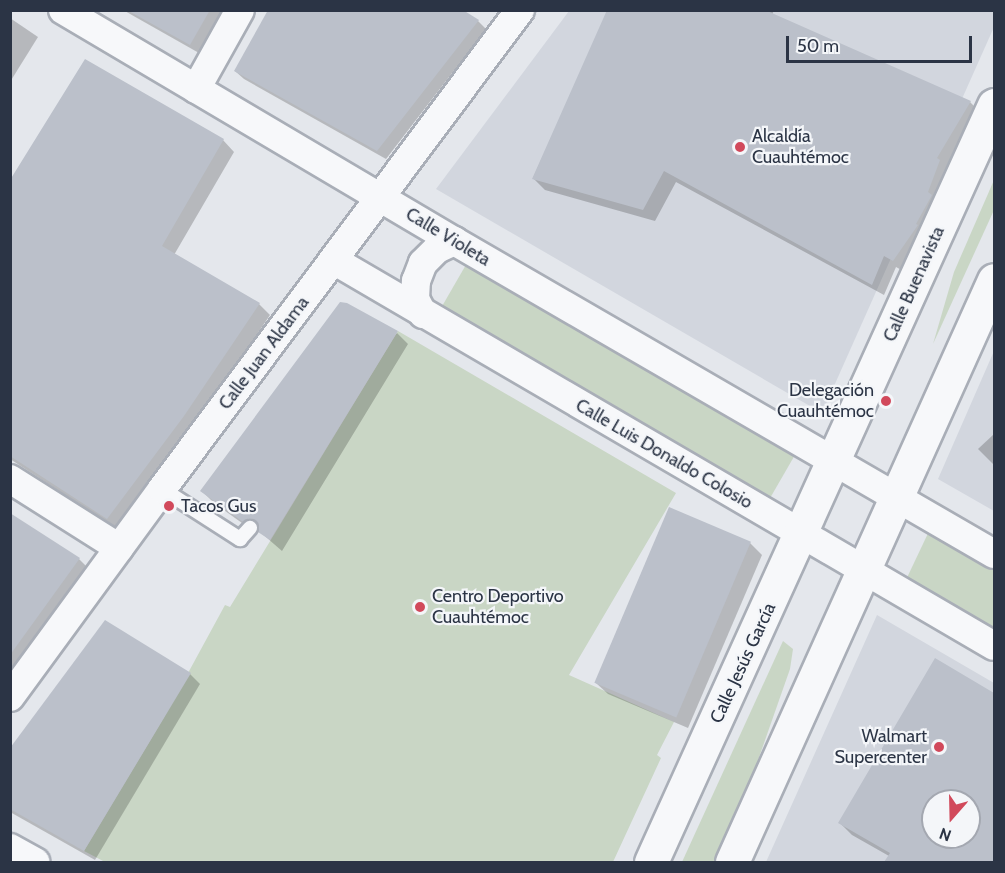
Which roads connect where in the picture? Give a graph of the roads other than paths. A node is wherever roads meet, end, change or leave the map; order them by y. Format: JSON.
{"nodes":[{"id":1,"x":63,"y":10,"type":"edge"},
{"id":2,"x":240,"y":10,"type":"edge"},
{"id":3,"x":520,"y":10,"type":"edge"},
{"id":4,"x":196,"y":89,"type":"junction"},
{"id":5,"x":994,"y":105,"type":"edge"},
{"id":6,"x":380,"y":196,"type":"junction"},
{"id":7,"x":454,"y":241,"type":"junction"},
{"id":8,"x":335,"y":261,"type":"junction"},
{"id":9,"x":994,"y":280,"type":"edge"},
{"id":10,"x":423,"y":314,"type":"junction"},
{"id":11,"x":833,"y":462,"type":"junction"},
{"id":12,"x":10,"y":479,"type":"edge"},
{"id":13,"x":162,"y":489,"type":"junction"},
{"id":14,"x":897,"y":497,"type":"junction"},
{"id":15,"x":250,"y":528,"type":"dead end"},
{"id":16,"x":801,"y":534,"type":"junction"},
{"id":17,"x":119,"y":548,"type":"junction"},
{"id":18,"x":994,"y":554,"type":"edge"},
{"id":19,"x":865,"y":570,"type":"junction"},
{"id":20,"x":994,"y":646,"type":"edge"},
{"id":21,"x":10,"y":697,"type":"edge"},
{"id":22,"x":10,"y":848,"type":"edge"},
{"id":23,"x":35,"y":862,"type":"edge"},
{"id":24,"x":651,"y":862,"type":"edge"},
{"id":25,"x":732,"y":862,"type":"edge"}],
"edges":[{"from":1,"to":4,"type":"street","name":"Calle Violeta"},
{"from":2,"to":4,"type":"street"},
{"from":3,"to":6,"type":"street","name":"Calle Juan Aldama"},
{"from":4,"to":6,"type":"street","name":"Calle Violeta"},
{"from":5,"to":11,"type":"street","name":"Calle Buenavista"},
{"from":6,"to":7,"type":"street","name":"Calle Violeta"},
{"from":6,"to":8,"type":"street","name":"Calle Juan Aldama"},
{"from":7,"to":10,"type":"street"},
{"from":7,"to":11,"type":"street","name":"Calle Violeta"},
{"from":8,"to":10,"type":"street","name":"Calle Luis Donaldo Colosio"},
{"from":8,"to":13,"type":"street","name":"Calle Juan Aldama"},
{"from":9,"to":14,"type":"street"},
{"from":10,"to":16,"type":"street","name":"Calle Luis Donaldo Colosio"},
{"from":11,"to":14,"type":"street"},
{"from":11,"to":16,"type":"street","name":"Calle Jesús García"},
{"from":12,"to":17,"type":"street"},
{"from":13,"to":15,"type":"lane"},
{"from":13,"to":17,"type":"street","name":"Calle Juan Aldama"},
{"from":14,"to":18,"type":"street"},
{"from":14,"to":19,"type":"street"},
{"from":16,"to":19,"type":"street","name":"Calle Luis Donaldo Colosio"},
{"from":16,"to":24,"type":"street","name":"Calle Jesús García"},
{"from":17,"to":21,"type":"street","name":"Calle Juan Aldama"},
{"from":19,"to":20,"type":"street","name":"Calle Luis Donaldo Colosio"},
{"from":19,"to":25,"type":"street"},
{"from":22,"to":23,"type":"street"}]}
